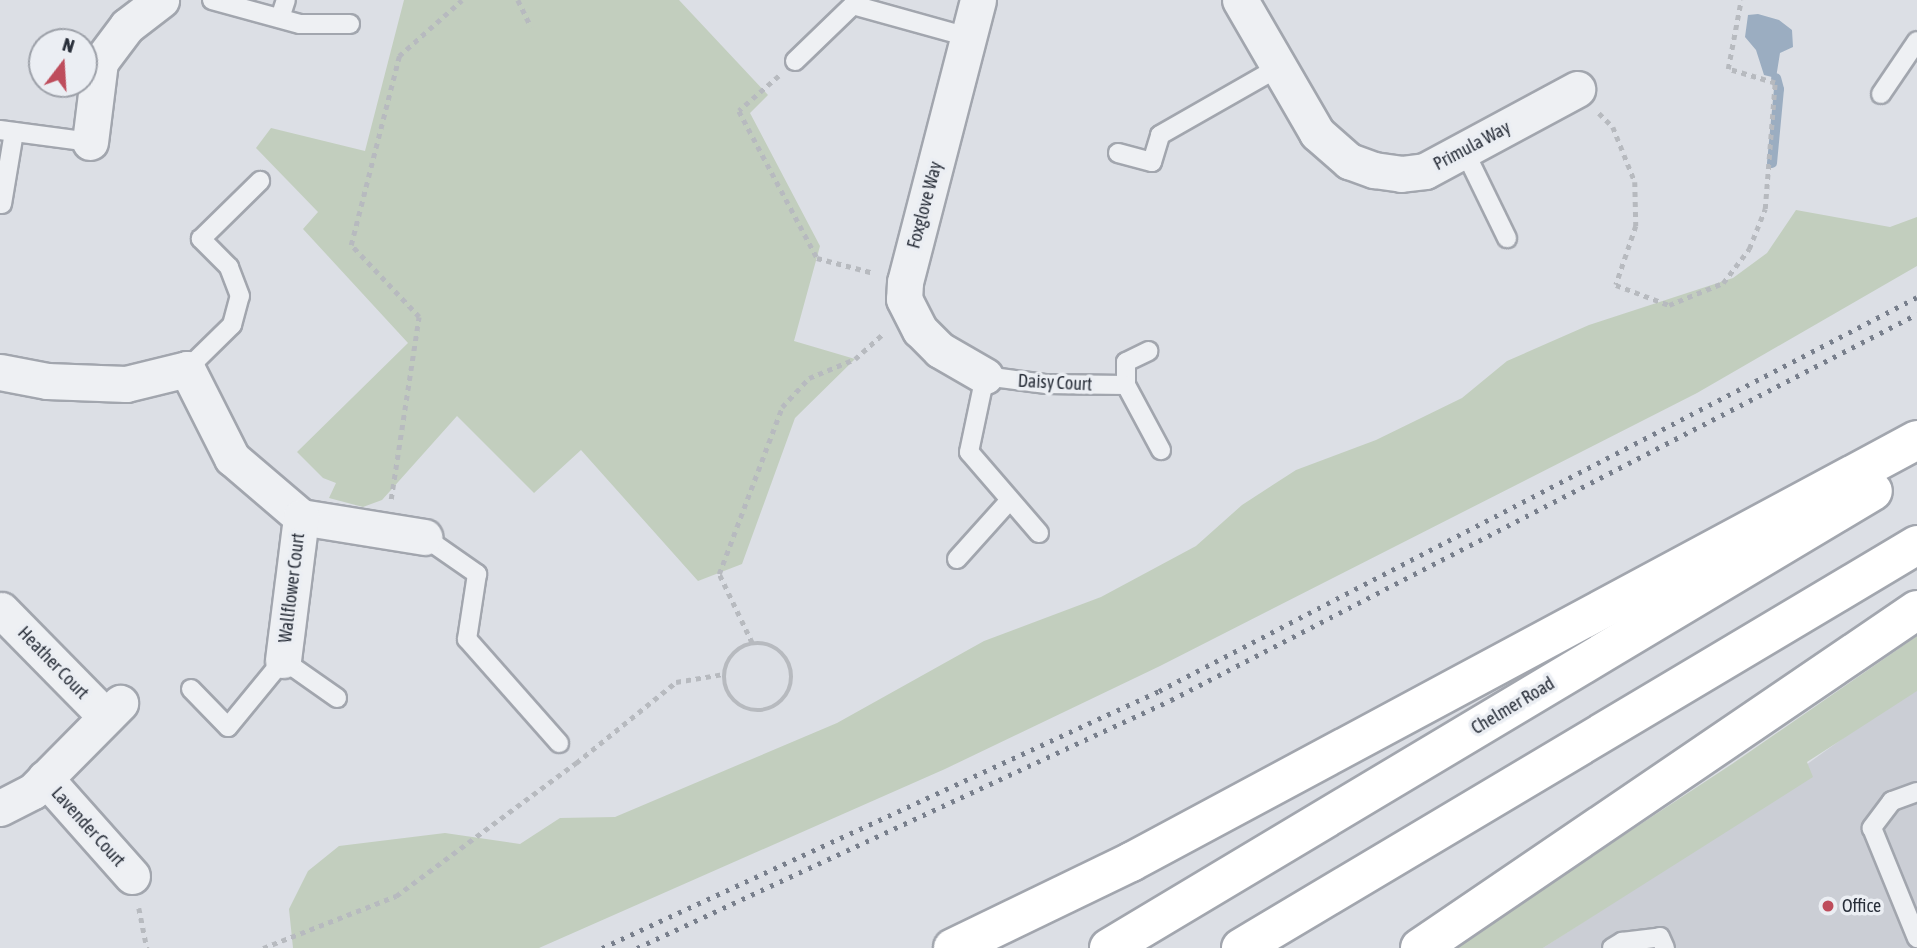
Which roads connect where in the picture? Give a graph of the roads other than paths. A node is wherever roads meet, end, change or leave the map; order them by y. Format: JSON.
{"nodes":[{"id":1,"x":161,"y":0,"type":"edge"},
{"id":2,"x":212,"y":0,"type":"edge"},
{"id":3,"x":286,"y":0,"type":"edge"},
{"id":4,"x":978,"y":0,"type":"edge"},
{"id":5,"x":1240,"y":0,"type":"edge"},
{"id":6,"x":850,"y":3,"type":"edge"},
{"id":7,"x":280,"y":18,"type":"junction"},
{"id":8,"x":350,"y":24,"type":"dead end"},
{"id":9,"x":968,"y":37,"type":"junction"},
{"id":10,"x":1917,"y":41,"type":"edge"},
{"id":11,"x":795,"y":61,"type":"road end"},
{"id":12,"x":1281,"y":66,"type":"junction"},
{"id":13,"x":1577,"y":89,"type":"road end"},
{"id":14,"x":1881,"y":94,"type":"dead end"},
{"id":15,"x":7,"y":131,"type":"edge"},
{"id":16,"x":90,"y":142,"type":"joint"},
{"id":17,"x":1465,"y":152,"type":"junction"},
{"id":18,"x":1118,"y":153,"type":"dead end"},
{"id":19,"x":260,"y":181,"type":"dead end"},
{"id":20,"x":2,"y":204,"type":"dead end"},
{"id":21,"x":1507,"y":238,"type":"dead end"},
{"id":22,"x":1149,"y":351,"type":"dead end"},
{"id":23,"x":187,"y":369,"type":"junction"},
{"id":24,"x":0,"y":372,"type":"edge"},
{"id":25,"x":985,"y":376,"type":"junction"},
{"id":26,"x":1126,"y":385,"type":"junction"},
{"id":27,"x":1917,"y":440,"type":"edge"},
{"id":28,"x":1161,"y":450,"type":"dead end"},
{"id":29,"x":1917,"y":465,"type":"edge"},
{"id":30,"x":1010,"y":500,"type":"junction"},
{"id":31,"x":300,"y":517,"type":"junction"},
{"id":32,"x":1040,"y":533,"type":"dead end"},
{"id":33,"x":424,"y":537,"type":"joint"},
{"id":34,"x":1917,"y":545,"type":"edge"},
{"id":35,"x":957,"y":559,"type":"dead end"},
{"id":36,"x":1,"y":609,"type":"edge"},
{"id":37,"x":1917,"y":610,"type":"edge"},
{"id":38,"x":282,"y":660,"type":"junction"},
{"id":39,"x":191,"y":689,"type":"dead end"},
{"id":40,"x":337,"y":698,"type":"dead end"},
{"id":41,"x":559,"y":743,"type":"dead end"},
{"id":42,"x":45,"y":778,"type":"junction"},
{"id":43,"x":1917,"y":792,"type":"edge"},
{"id":44,"x":0,"y":808,"type":"edge"},
{"id":45,"x":132,"y":876,"type":"road end"},
{"id":46,"x":1917,"y":938,"type":"edge"},
{"id":47,"x":953,"y":948,"type":"edge"},
{"id":48,"x":1109,"y":948,"type":"edge"},
{"id":49,"x":1241,"y":948,"type":"edge"},
{"id":50,"x":1420,"y":948,"type":"edge"},
{"id":51,"x":1612,"y":948,"type":"edge"},
{"id":52,"x":1665,"y":948,"type":"edge"}],
"edges":[{"from":1,"to":16,"type":"street"},
{"from":2,"to":7,"type":"lane"},
{"from":3,"to":7,"type":"lane"},
{"from":4,"to":9,"type":"street","name":"Foxglove Way"},
{"from":5,"to":12,"type":"street","name":"Primula Way"},
{"from":6,"to":9,"type":"lane"},
{"from":6,"to":11,"type":"lane"},
{"from":7,"to":8,"type":"lane"},
{"from":9,"to":25,"type":"street","name":"Foxglove Way"},
{"from":10,"to":14,"type":"lane"},
{"from":12,"to":17,"type":"street","name":"Primula Way"},
{"from":12,"to":18,"type":"lane"},
{"from":13,"to":17,"type":"street","name":"Primula Way"},
{"from":15,"to":16,"type":"lane"},
{"from":15,"to":20,"type":"lane"},
{"from":17,"to":21,"type":"lane"},
{"from":19,"to":23,"type":"lane"},
{"from":22,"to":26,"type":"lane"},
{"from":23,"to":24,"type":"street"},
{"from":23,"to":31,"type":"street"},
{"from":25,"to":26,"type":"lane","name":"Daisy Court"},
{"from":25,"to":30,"type":"lane"},
{"from":26,"to":28,"type":"lane"},
{"from":27,"to":47,"type":"main road"},
{"from":29,"to":48,"type":"main road","name":"Chelmer Road"},
{"from":30,"to":32,"type":"lane"},
{"from":30,"to":35,"type":"lane"},
{"from":31,"to":33,"type":"street"},
{"from":31,"to":38,"type":"street","name":"Wallflower Court"},
{"from":33,"to":41,"type":"lane"},
{"from":34,"to":49,"type":"main road"},
{"from":36,"to":42,"type":"street","name":"Heather Court"},
{"from":37,"to":50,"type":"main road"},
{"from":38,"to":39,"type":"lane"},
{"from":38,"to":40,"type":"lane"},
{"from":42,"to":44,"type":"street"},
{"from":42,"to":45,"type":"street","name":"Lavender Court"},
{"from":43,"to":46,"type":"lane"},
{"from":51,"to":52,"type":"lane"}]}
